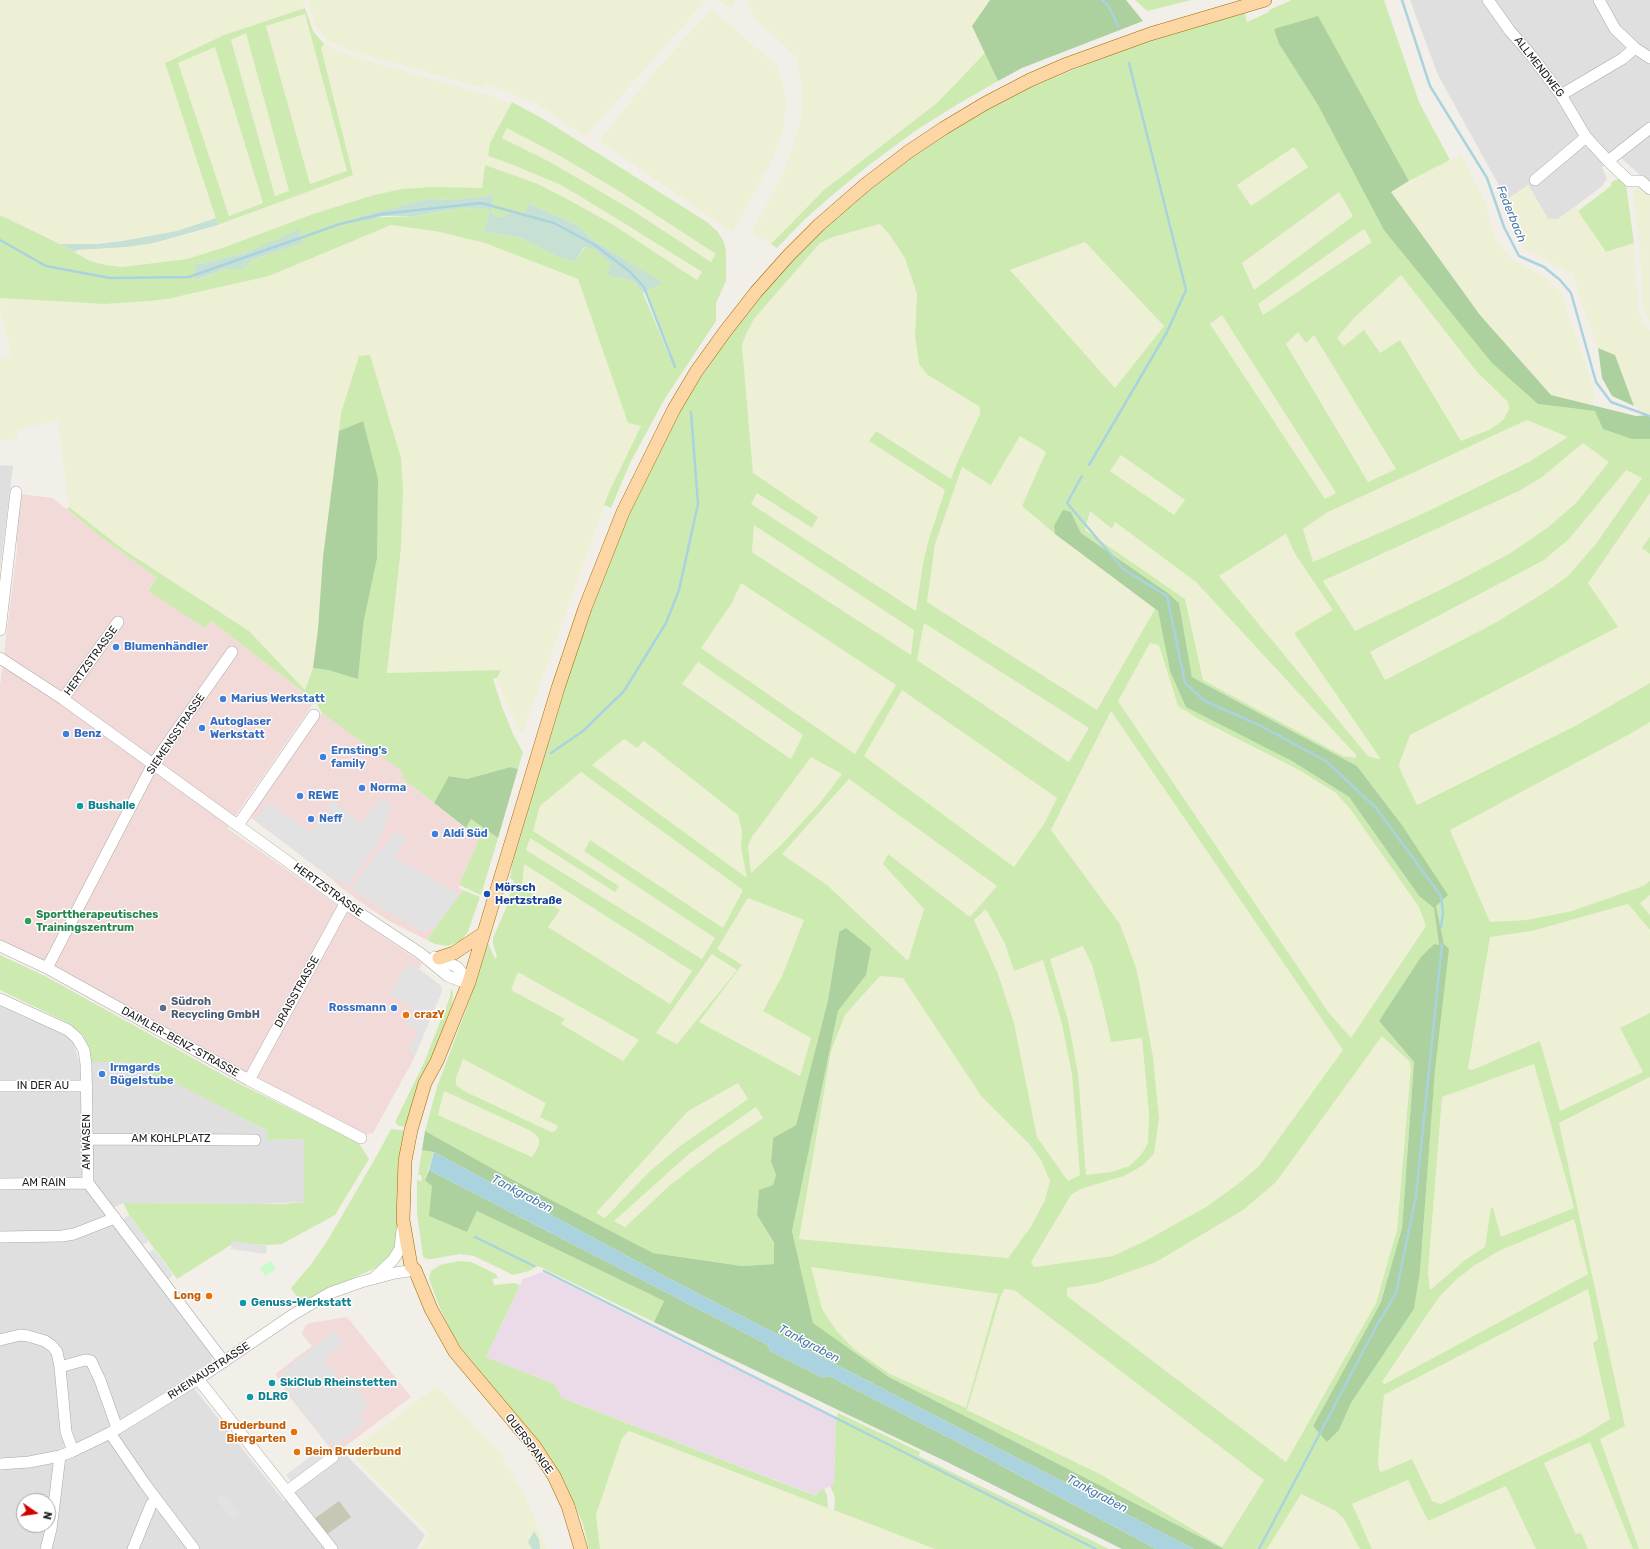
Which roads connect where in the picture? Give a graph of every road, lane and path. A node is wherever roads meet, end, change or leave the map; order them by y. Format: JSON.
{"nodes":[{"id":1,"x":1265,"y":0,"type":"edge"},
{"id":2,"x":1488,"y":0,"type":"edge"},
{"id":3,"x":1599,"y":0,"type":"edge"},
{"id":4,"x":1635,"y":48,"type":"junction"},
{"id":5,"x":1650,"y":58,"type":"edge"},
{"id":6,"x":1561,"y":95,"type":"junction"},
{"id":7,"x":1650,"y":128,"type":"edge"},
{"id":8,"x":1586,"y":137,"type":"junction"},
{"id":9,"x":1608,"y":161,"type":"junction"},
{"id":10,"x":1535,"y":180,"type":"dead end"},
{"id":11,"x":1650,"y":189,"type":"edge"},
{"id":12,"x":16,"y":492,"type":"dead end"},
{"id":13,"x":118,"y":622,"type":"dead end"},
{"id":14,"x":0,"y":630,"type":"edge"},
{"id":15,"x":232,"y":652,"type":"dead end"},
{"id":16,"x":0,"y":658,"type":"edge"},
{"id":17,"x":63,"y":699,"type":"junction"},
{"id":18,"x":314,"y":715,"type":"dead end"},
{"id":19,"x":153,"y":764,"type":"junction"},
{"id":20,"x":238,"y":825,"type":"junction"},
{"id":21,"x":346,"y":904,"type":"junction"},
{"id":22,"x":484,"y":933,"type":"junction"},
{"id":23,"x":0,"y":946,"type":"edge"},
{"id":24,"x":420,"y":953,"type":"junction"},
{"id":25,"x":439,"y":958,"type":"junction"},
{"id":26,"x":47,"y":968,"type":"junction"},
{"id":27,"x":469,"y":982,"type":"junction"},
{"id":28,"x":0,"y":999,"type":"edge"},
{"id":29,"x":438,"y":1061,"type":"junction"},
{"id":30,"x":249,"y":1080,"type":"junction"},
{"id":31,"x":0,"y":1086,"type":"edge"},
{"id":32,"x":87,"y":1086,"type":"junction"},
{"id":33,"x":361,"y":1138,"type":"dead end"},
{"id":34,"x":86,"y":1139,"type":"junction"},
{"id":35,"x":255,"y":1140,"type":"dead end"},
{"id":36,"x":88,"y":1183,"type":"junction"},
{"id":37,"x":0,"y":1184,"type":"edge"},
{"id":38,"x":115,"y":1218,"type":"junction"},
{"id":39,"x":403,"y":1221,"type":"junction"},
{"id":40,"x":0,"y":1237,"type":"edge"},
{"id":41,"x":415,"y":1270,"type":"junction"},
{"id":42,"x":372,"y":1279,"type":"junction"},
{"id":43,"x":0,"y":1340,"type":"edge"},
{"id":44,"x":224,"y":1362,"type":"junction"},
{"id":45,"x":60,"y":1367,"type":"junction"},
{"id":46,"x":198,"y":1379,"type":"junction"},
{"id":47,"x":114,"y":1430,"type":"junction"},
{"id":48,"x":73,"y":1451,"type":"junction"},
{"id":49,"x":60,"y":1456,"type":"junction"},
{"id":50,"x":333,"y":1456,"type":"dead end"},
{"id":51,"x":0,"y":1464,"type":"edge"},
{"id":52,"x":287,"y":1491,"type":"junction"},
{"id":53,"x":156,"y":1499,"type":"junction"},
{"id":54,"x":46,"y":1549,"type":"edge"},
{"id":55,"x":133,"y":1549,"type":"edge"},
{"id":56,"x":194,"y":1549,"type":"edge"},
{"id":57,"x":332,"y":1549,"type":"edge"},
{"id":58,"x":581,"y":1549,"type":"edge"}],
"edges":[{"from":1,"to":22,"type":"main road"},
{"from":2,"to":6,"type":"street","name":"ALLMENDWEG"},
{"from":3,"to":4,"type":"street"},
{"from":4,"to":5,"type":"street"},
{"from":4,"to":6,"type":"street"},
{"from":6,"to":8,"type":"street","name":"ALLMENDWEG"},
{"from":7,"to":9,"type":"street"},
{"from":8,"to":9,"type":"street","name":"ALLMENDWEG"},
{"from":8,"to":10,"type":"street"},
{"from":9,"to":11,"type":"street","name":"ALLMENDWEG"},
{"from":12,"to":14,"type":"street"},
{"from":13,"to":17,"type":"street","name":"HERTZSTRASSE"},
{"from":15,"to":19,"type":"street","name":"SIEMENSSTRASSE"},
{"from":16,"to":17,"type":"street","name":"HERTZSTRASSE"},
{"from":17,"to":19,"type":"street","name":"HERTZSTRASSE"},
{"from":18,"to":20,"type":"street"},
{"from":19,"to":20,"type":"street","name":"HERTZSTRASSE"},
{"from":19,"to":26,"type":"street","name":"SIEMENSSTRASSE"},
{"from":20,"to":21,"type":"street","name":"HERTZSTRASSE"},
{"from":21,"to":24,"type":"street","name":"HERTZSTRASSE"},
{"from":21,"to":30,"type":"street","name":"DRAISSTRASSE"},
{"from":22,"to":25,"type":"main road"},
{"from":22,"to":27,"type":"main road"},
{"from":23,"to":26,"type":"street","name":"DAIMLER-BENZ-STRASSE"},
{"from":24,"to":25,"type":"street","name":"HERTZSTRASSE"},
{"from":24,"to":27,"type":"street","name":"HERTZSTRASSE"},
{"from":25,"to":27,"type":"street","name":"HERTZSTRASSE"},
{"from":26,"to":30,"type":"street","name":"DAIMLER-BENZ-STRASSE"},
{"from":27,"to":29,"type":"main road"},
{"from":28,"to":32,"type":"street","name":"AM WASEN"},
{"from":29,"to":39,"type":"main road","name":"QUERSPANGE"},
{"from":29,"to":41,"type":"main road"},
{"from":30,"to":33,"type":"street","name":"DAIMLER-BENZ-STRASSE"},
{"from":31,"to":32,"type":"street","name":"IN DER AU"},
{"from":32,"to":34,"type":"street","name":"AM WASEN"},
{"from":34,"to":35,"type":"street","name":"AM KOHLPLATZ"},
{"from":34,"to":36,"type":"street","name":"AM WASEN"},
{"from":36,"to":37,"type":"street","name":"AM RAIN"},
{"from":36,"to":38,"type":"street","name":"AM WASEN"},
{"from":38,"to":40,"type":"street"},
{"from":38,"to":44,"type":"street","name":"AM WASEN"},
{"from":39,"to":41,"type":"main road","name":"QUERSPANGE"},
{"from":39,"to":42,"type":"street"},
{"from":41,"to":42,"type":"street","name":"RHEINAUSTRASSE"},
{"from":41,"to":58,"type":"main road","name":"QUERSPANGE"},
{"from":42,"to":44,"type":"street","name":"RHEINAUSTRASSE"},
{"from":43,"to":45,"type":"street"},
{"from":44,"to":46,"type":"street","name":"RHEINAUSTRASSE"},
{"from":45,"to":47,"type":"street"},
{"from":45,"to":48,"type":"street"},
{"from":46,"to":47,"type":"street","name":"RHEINAUSTRASSE"},
{"from":46,"to":52,"type":"street"},
{"from":47,"to":48,"type":"street","name":"RHEINAUSTRASSE"},
{"from":47,"to":53,"type":"street"},
{"from":48,"to":49,"type":"street","name":"RHEINAUSTRASSE"},
{"from":49,"to":51,"type":"street","name":"RHEINAUSTRASSE"},
{"from":49,"to":54,"type":"street"},
{"from":50,"to":52,"type":"street"},
{"from":52,"to":57,"type":"street"},
{"from":53,"to":55,"type":"street"},
{"from":53,"to":56,"type":"street"}]}
